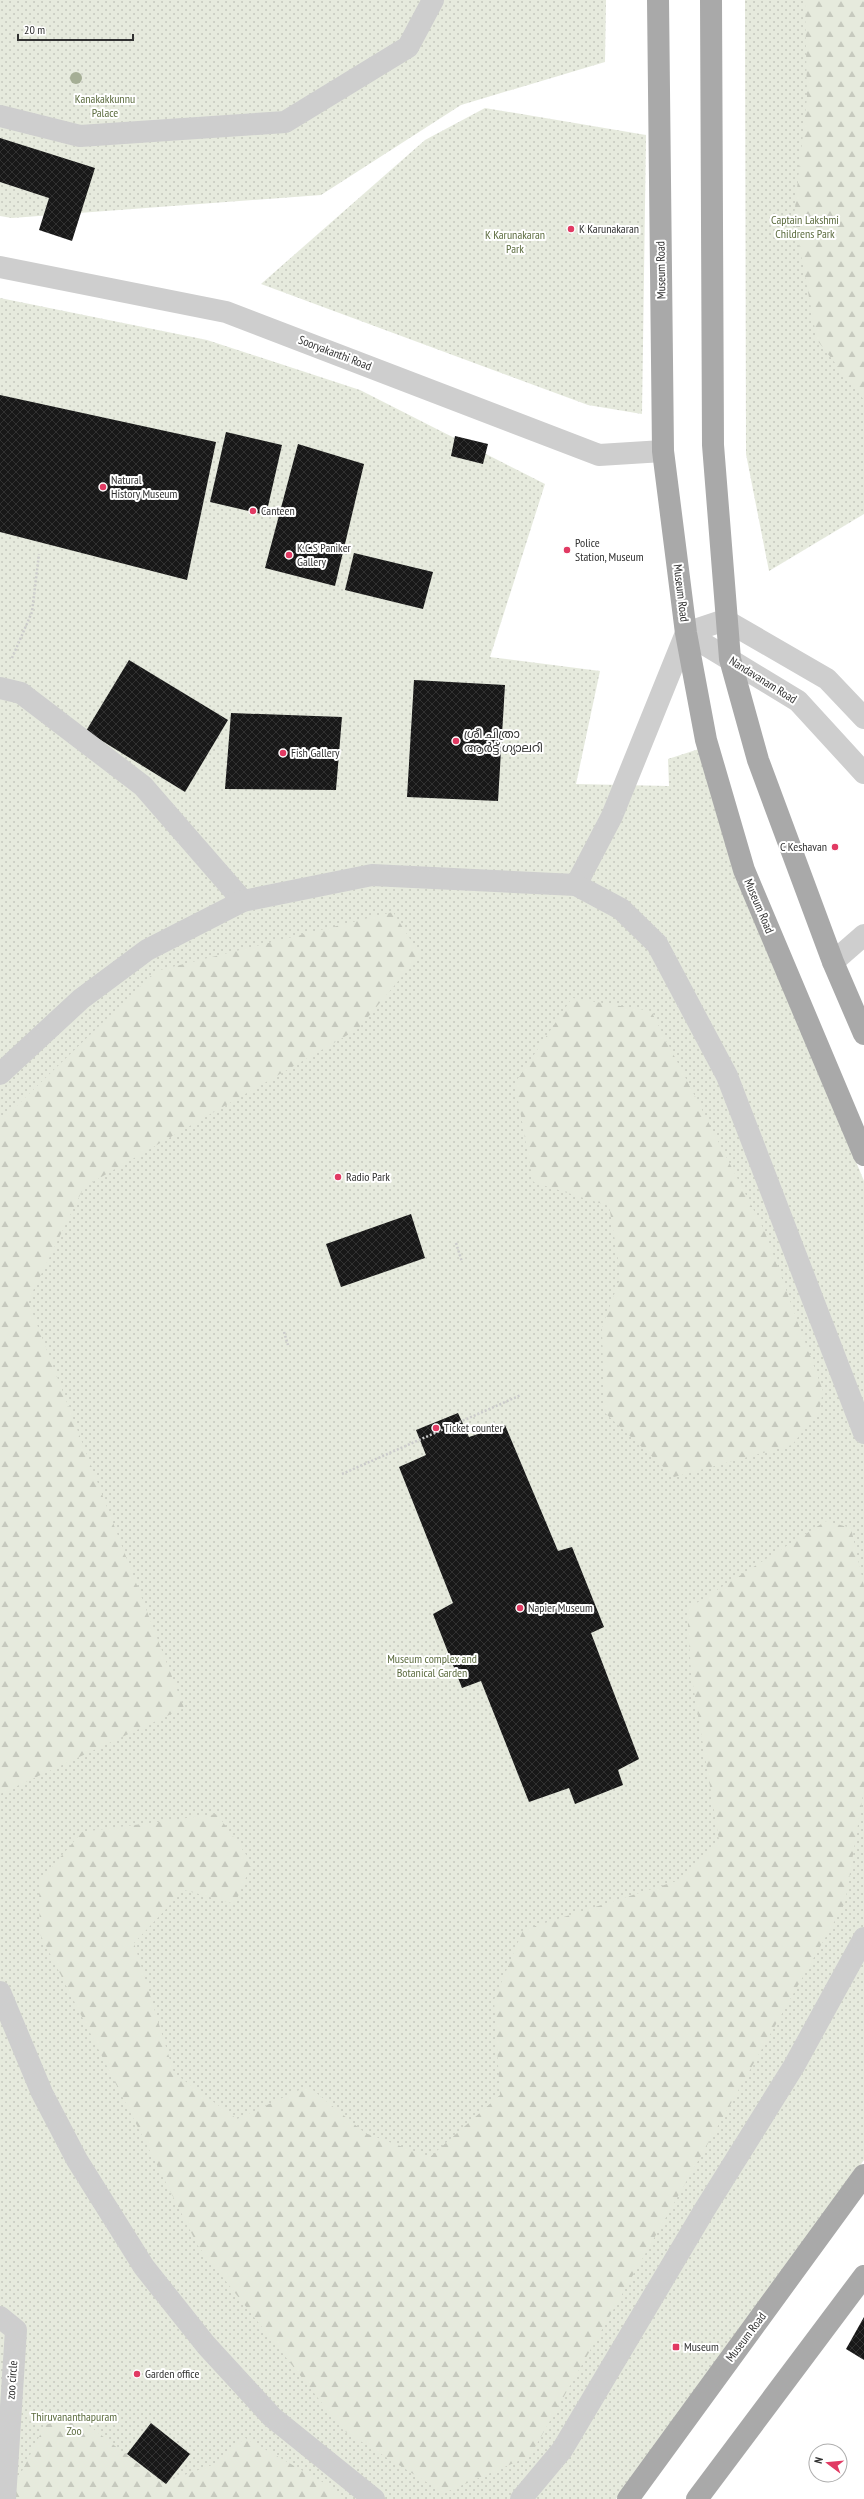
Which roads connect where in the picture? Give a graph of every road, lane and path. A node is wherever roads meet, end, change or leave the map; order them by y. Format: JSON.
{"nodes":[{"id":1,"x":433,"y":0,"type":"edge"},
{"id":2,"x":658,"y":0,"type":"edge"},
{"id":3,"x":711,"y":0,"type":"edge"},
{"id":4,"x":0,"y":116,"type":"edge"},
{"id":5,"x":0,"y":268,"type":"edge"},
{"id":6,"x":663,"y":451,"type":"junction"},
{"id":7,"x":39,"y":554,"type":"dead end"},
{"id":8,"x":725,"y":620,"type":"junction"},
{"id":9,"x":686,"y":633,"type":"junction"},
{"id":10,"x":730,"y":659,"type":"junction"},
{"id":11,"x":10,"y":662,"type":"dead end"},
{"id":12,"x":0,"y":688,"type":"edge"},
{"id":13,"x":864,"y":718,"type":"edge"},
{"id":14,"x":864,"y":774,"type":"edge"},
{"id":15,"x":576,"y":885,"type":"junction"},
{"id":16,"x":243,"y":901,"type":"junction"},
{"id":17,"x":864,"y":935,"type":"edge"},
{"id":18,"x":833,"y":962,"type":"junction"},
{"id":19,"x":864,"y":1034,"type":"edge"},
{"id":20,"x":0,"y":1074,"type":"edge"},
{"id":21,"x":864,"y":1155,"type":"edge"},
{"id":22,"x":456,"y":1243,"type":"dead end"},
{"id":23,"x":462,"y":1262,"type":"dead end"},
{"id":24,"x":284,"y":1332,"type":"dead end"},
{"id":25,"x":288,"y":1345,"type":"dead end"},
{"id":26,"x":521,"y":1395,"type":"dead end"},
{"id":27,"x":864,"y":1433,"type":"edge"},
{"id":28,"x":342,"y":1474,"type":"dead end"},
{"id":29,"x":864,"y":1938,"type":"edge"},
{"id":30,"x":0,"y":1992,"type":"edge"},
{"id":31,"x":864,"y":2175,"type":"edge"},
{"id":32,"x":864,"y":2276,"type":"edge"},
{"id":33,"x":0,"y":2317,"type":"edge"},
{"id":34,"x":5,"y":2499,"type":"edge"},
{"id":35,"x":374,"y":2499,"type":"edge"},
{"id":36,"x":521,"y":2499,"type":"edge"},
{"id":37,"x":628,"y":2499,"type":"edge"},
{"id":38,"x":697,"y":2499,"type":"edge"}],
"edges":[{"from":1,"to":4,"type":"street"},
{"from":2,"to":6,"type":"main road","name":"Museum Road"},
{"from":3,"to":8,"type":"main road"},
{"from":5,"to":6,"type":"street","name":"Sooryakanthi Road"},
{"from":6,"to":9,"type":"main road","name":"Museum Road"},
{"from":7,"to":11,"type":"path"},
{"from":8,"to":9,"type":"street"},
{"from":8,"to":10,"type":"main road"},
{"from":8,"to":13,"type":"street"},
{"from":9,"to":10,"type":"street","name":"Nandavanam Road"},
{"from":9,"to":15,"type":"street"},
{"from":9,"to":21,"type":"main road","name":"Museum Road"},
{"from":10,"to":14,"type":"street","name":"Nandavanam Road"},
{"from":10,"to":18,"type":"main road"},
{"from":12,"to":16,"type":"street"},
{"from":15,"to":16,"type":"street"},
{"from":15,"to":27,"type":"street"},
{"from":16,"to":20,"type":"street"},
{"from":17,"to":18,"type":"street"},
{"from":18,"to":19,"type":"main road"},
{"from":22,"to":23,"type":"path"},
{"from":24,"to":25,"type":"path"},
{"from":26,"to":28,"type":"path"},
{"from":29,"to":36,"type":"street"},
{"from":30,"to":35,"type":"street"},
{"from":31,"to":37,"type":"main road","name":"Museum Road"},
{"from":32,"to":38,"type":"main road"},
{"from":33,"to":34,"type":"street","name":"zoo circle"}]}
